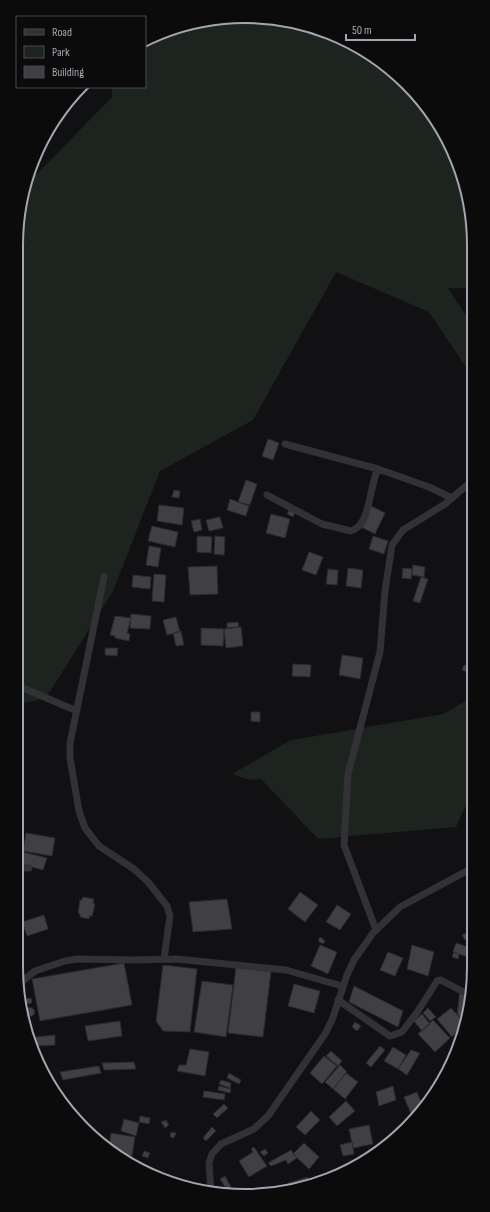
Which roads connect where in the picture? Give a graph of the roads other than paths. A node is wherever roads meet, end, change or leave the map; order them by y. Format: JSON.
{"nodes":[{"id":1,"x":285,"y":444,"type":"dead end"},
{"id":2,"x":378,"y":469,"type":"junction"},
{"id":3,"x":467,"y":485,"type":"edge"},
{"id":4,"x":267,"y":495,"type":"dead end"},
{"id":5,"x":452,"y":498,"type":"junction"},
{"id":6,"x":104,"y":577,"type":"dead end"},
{"id":7,"x":23,"y":688,"type":"edge"},
{"id":8,"x":77,"y":711,"type":"junction"},
{"id":9,"x":23,"y":868,"type":"edge"},
{"id":10,"x":29,"y":868,"type":"dead end"},
{"id":11,"x":467,"y":871,"type":"edge"},
{"id":12,"x":376,"y":930,"type":"junction"},
{"id":13,"x":164,"y":959,"type":"junction"},
{"id":14,"x":23,"y":981,"type":"edge"},
{"id":15,"x":342,"y":986,"type":"junction"},
{"id":16,"x":465,"y":993,"type":"edge"},
{"id":17,"x":338,"y":1000,"type":"junction"},
{"id":18,"x":211,"y":1186,"type":"edge"}],
"edges":[{"from":1,"to":2,"type":"street"},
{"from":2,"to":4,"type":"street"},
{"from":2,"to":5,"type":"street"},
{"from":3,"to":5,"type":"street"},
{"from":5,"to":12,"type":"street"},
{"from":6,"to":8,"type":"street"},
{"from":7,"to":8,"type":"street"},
{"from":8,"to":13,"type":"street"},
{"from":9,"to":10,"type":"street"},
{"from":11,"to":12,"type":"street"},
{"from":12,"to":15,"type":"street"},
{"from":13,"to":14,"type":"street"},
{"from":13,"to":15,"type":"street"},
{"from":15,"to":17,"type":"street"},
{"from":16,"to":17,"type":"street"},
{"from":17,"to":18,"type":"street"}]}
